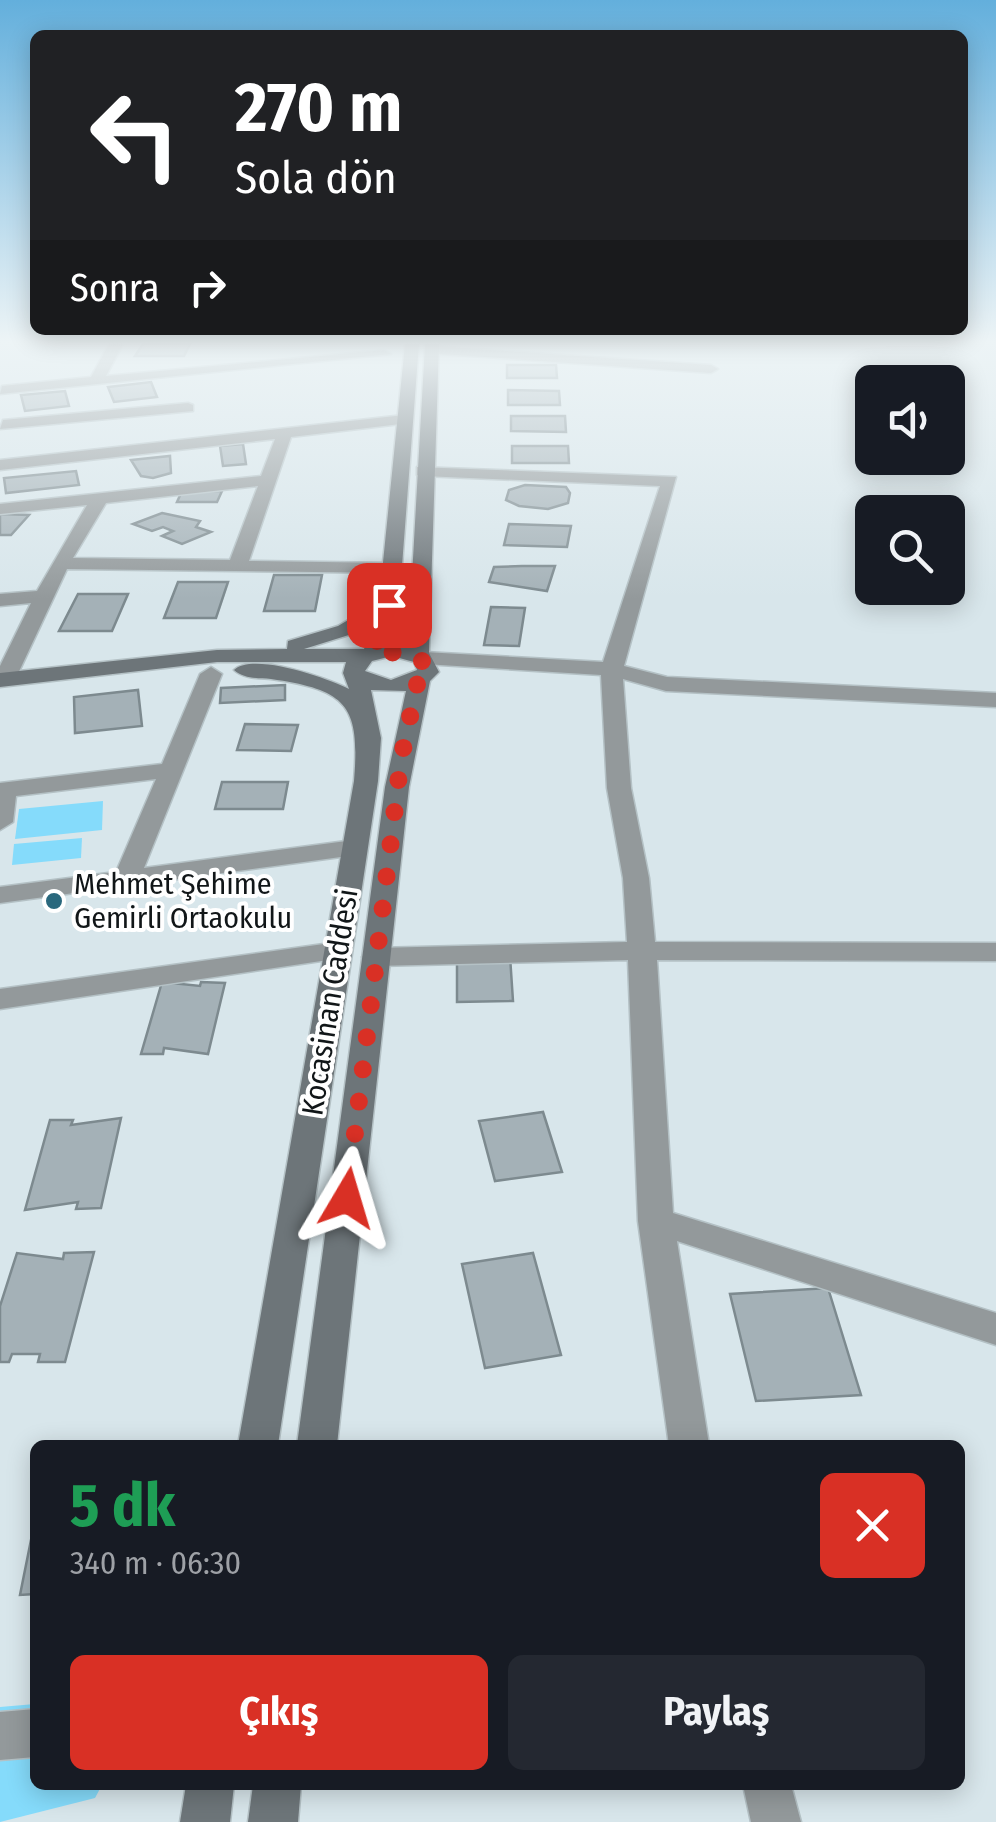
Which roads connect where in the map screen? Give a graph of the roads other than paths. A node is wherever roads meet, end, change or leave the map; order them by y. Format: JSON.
{"nodes":[{"id":1,"x":182,"y":429,"type":"edge"},
{"id":2,"x":321,"y":429,"type":"edge"},
{"id":3,"x":403,"y":429,"type":"edge"},
{"id":4,"x":426,"y":429,"type":"edge"},
{"id":5,"x":285,"y":433,"type":"junction"},
{"id":6,"x":177,"y":445,"type":"junction"},
{"id":7,"x":0,"y":465,"type":"edge"},
{"id":8,"x":423,"y":471,"type":"junction"},
{"id":9,"x":267,"y":480,"type":"junction"},
{"id":10,"x":100,"y":498,"type":"junction"},
{"id":11,"x":0,"y":509,"type":"edge"},
{"id":12,"x":60,"y":563,"type":"junction"},
{"id":13,"x":238,"y":565,"type":"junction"},
{"id":14,"x":392,"y":569,"type":"junction"},
{"id":15,"x":42,"y":596,"type":"junction"},
{"id":16,"x":0,"y":600,"type":"edge"},
{"id":17,"x":389,"y":605,"type":"junction"},
{"id":18,"x":250,"y":662,"type":"junction"},
{"id":19,"x":363,"y":665,"type":"junction"},
{"id":20,"x":420,"y":665,"type":"junction"},
{"id":21,"x":612,"y":669,"type":"junction"},
{"id":22,"x":212,"y":674,"type":"junction"},
{"id":23,"x":1,"y":686,"type":"edge"},
{"id":24,"x":996,"y":700,"type":"edge"},
{"id":25,"x":367,"y":717,"type":"junction"},
{"id":26,"x":171,"y":770,"type":"junction"},
{"id":27,"x":2,"y":789,"type":"edge"},
{"id":28,"x":0,"y":822,"type":"edge"},
{"id":29,"x":354,"y":848,"type":"junction"},
{"id":30,"x":127,"y":878,"type":"junction"},
{"id":31,"x":0,"y":894,"type":"edge"},
{"id":32,"x":642,"y":950,"type":"junction"},
{"id":33,"x":338,"y":951,"type":"junction"},
{"id":34,"x":996,"y":952,"type":"edge"},
{"id":35,"x":376,"y":957,"type":"junction"},
{"id":36,"x":0,"y":999,"type":"edge"},
{"id":37,"x":656,"y":1221,"type":"junction"},
{"id":38,"x":996,"y":1329,"type":"edge"},
{"id":39,"x":259,"y":1440,"type":"edge"},
{"id":40,"x":318,"y":1440,"type":"edge"},
{"id":41,"x":689,"y":1440,"type":"edge"},
{"id":42,"x":30,"y":1733,"type":"edge"},
{"id":43,"x":0,"y":1736,"type":"edge"},
{"id":44,"x":209,"y":1790,"type":"edge"},
{"id":45,"x":276,"y":1790,"type":"edge"},
{"id":46,"x":768,"y":1790,"type":"edge"},
{"id":47,"x":205,"y":1822,"type":"edge"},
{"id":48,"x":273,"y":1822,"type":"edge"},
{"id":49,"x":776,"y":1822,"type":"edge"}],
"edges":[{"from":1,"to":6,"type":"street"},
{"from":2,"to":5,"type":"street"},
{"from":3,"to":14,"type":"main road"},
{"from":4,"to":8,"type":"main road","name":"Kocasinan Caddesi"},
{"from":5,"to":6,"type":"street"},
{"from":5,"to":9,"type":"street"},
{"from":6,"to":7,"type":"street"},
{"from":8,"to":20,"type":"main road","name":"Kocasinan Caddesi"},
{"from":8,"to":21,"type":"street"},
{"from":9,"to":10,"type":"street"},
{"from":9,"to":13,"type":"street"},
{"from":10,"to":11,"type":"street"},
{"from":10,"to":12,"type":"street"},
{"from":12,"to":13,"type":"street"},
{"from":12,"to":15,"type":"street"},
{"from":13,"to":14,"type":"street"},
{"from":14,"to":17,"type":"main road"},
{"from":15,"to":16,"type":"street"},
{"from":15,"to":23,"type":"street"},
{"from":17,"to":18,"type":"main road"},
{"from":17,"to":19,"type":"main road"},
{"from":18,"to":19,"type":"main road"},
{"from":18,"to":22,"type":"main road"},
{"from":18,"to":23,"type":"main road"},
{"from":18,"to":25,"type":"main road"},
{"from":19,"to":20,"type":"main road"},
{"from":19,"to":20,"type":"main road"},
{"from":19,"to":25,"type":"main road","name":"Kocasinan Caddesi"},
{"from":20,"to":21,"type":"street"},
{"from":20,"to":35,"type":"main road","name":"Kocasinan Caddesi"},
{"from":21,"to":24,"type":"street"},
{"from":21,"to":32,"type":"street"},
{"from":22,"to":23,"type":"main road"},
{"from":22,"to":26,"type":"street"},
{"from":25,"to":29,"type":"main road","name":"Kocasinan Caddesi"},
{"from":26,"to":27,"type":"street"},
{"from":26,"to":30,"type":"street"},
{"from":27,"to":28,"type":"street"},
{"from":29,"to":30,"type":"street"},
{"from":29,"to":33,"type":"main road","name":"Kocasinan Caddesi"},
{"from":30,"to":31,"type":"street"},
{"from":32,"to":34,"type":"street"},
{"from":32,"to":35,"type":"street"},
{"from":32,"to":37,"type":"street"},
{"from":33,"to":36,"type":"street"},
{"from":33,"to":39,"type":"main road","name":"Kocasinan Caddesi"},
{"from":35,"to":40,"type":"main road","name":"Kocasinan Caddesi"},
{"from":37,"to":38,"type":"street"},
{"from":37,"to":41,"type":"street"},
{"from":42,"to":43,"type":"street"},
{"from":44,"to":47,"type":"main road"},
{"from":45,"to":48,"type":"main road"},
{"from":46,"to":49,"type":"street"}]}
